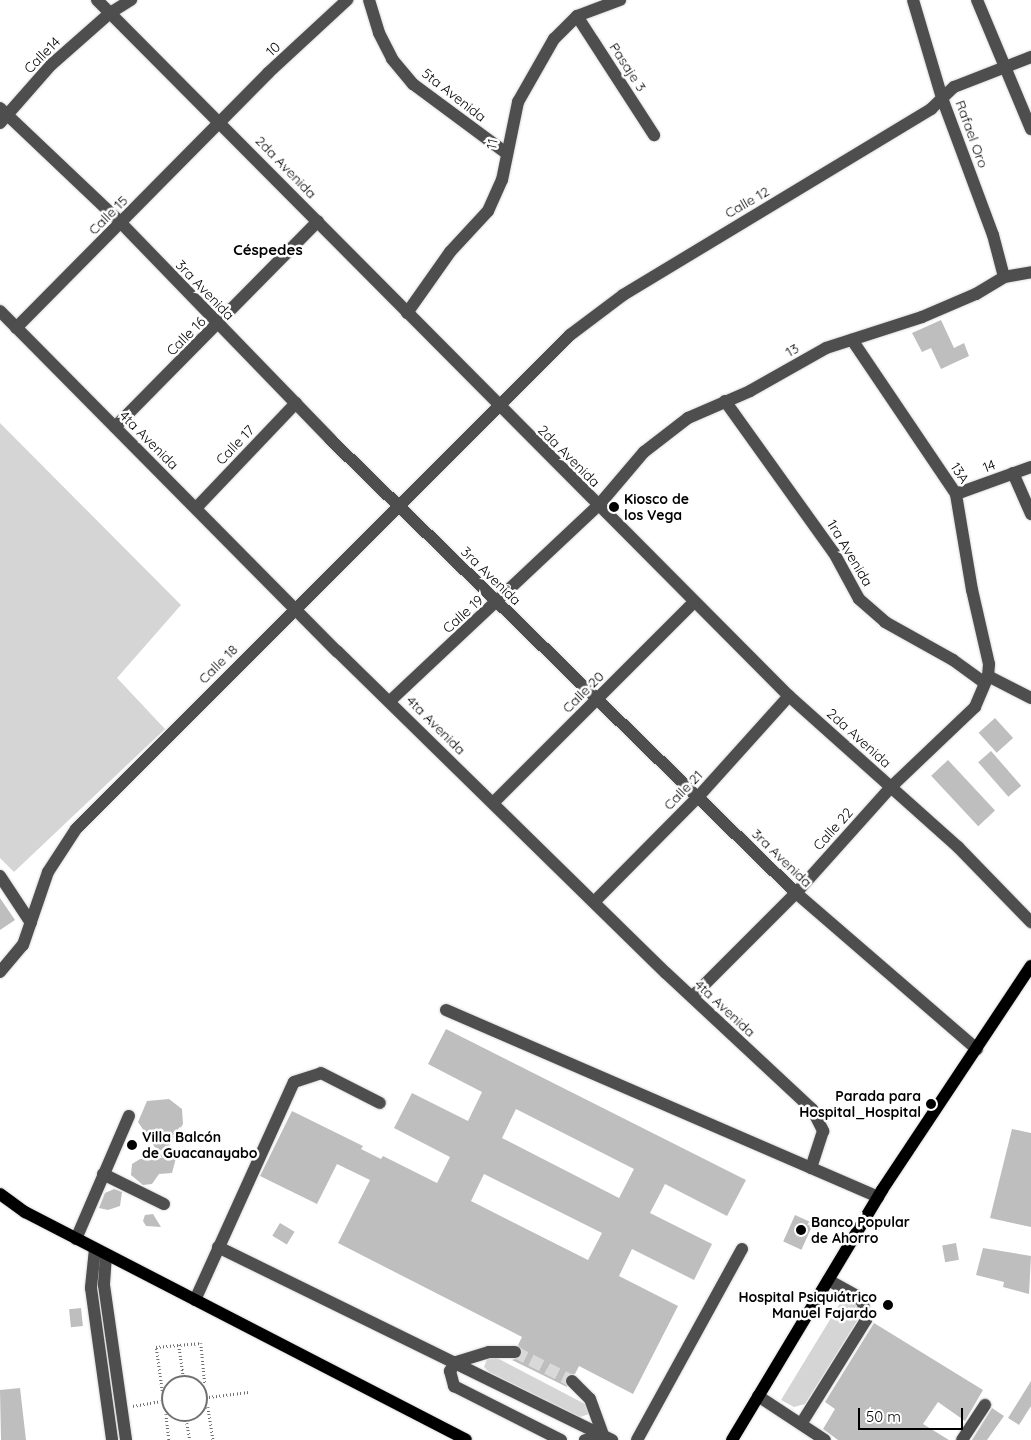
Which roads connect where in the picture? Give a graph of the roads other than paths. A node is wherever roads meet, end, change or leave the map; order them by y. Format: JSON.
{"nodes":[{"id":1,"x":97,"y":0,"type":"edge"},
{"id":2,"x":131,"y":0,"type":"edge"},
{"id":3,"x":347,"y":0,"type":"edge"},
{"id":4,"x":369,"y":0,"type":"edge"},
{"id":5,"x":620,"y":0,"type":"edge"},
{"id":6,"x":913,"y":0,"type":"edge"},
{"id":7,"x":977,"y":0,"type":"edge"},
{"id":8,"x":110,"y":12,"type":"junction"},
{"id":9,"x":577,"y":16,"type":"junction"},
{"id":10,"x":1031,"y":57,"type":"edge"},
{"id":11,"x":1004,"y":66,"type":"junction"},
{"id":12,"x":942,"y":98,"type":"junction"},
{"id":13,"x":2,"y":115,"type":"edge"},
{"id":14,"x":221,"y":121,"type":"junction"},
{"id":15,"x":1031,"y":129,"type":"edge"},
{"id":16,"x":654,"y":135,"type":"dead end"},
{"id":17,"x":506,"y":152,"type":"junction"},
{"id":18,"x":318,"y":221,"type":"junction"},
{"id":19,"x":121,"y":223,"type":"junction"},
{"id":20,"x":1031,"y":272,"type":"edge"},
{"id":21,"x":1004,"y":277,"type":"junction"},
{"id":22,"x":0,"y":311,"type":"edge"},
{"id":23,"x":407,"y":313,"type":"junction"},
{"id":24,"x":218,"y":325,"type":"junction"},
{"id":25,"x":16,"y":328,"type":"junction"},
{"id":26,"x":852,"y":340,"type":"junction"},
{"id":27,"x":725,"y":401,"type":"junction"},
{"id":28,"x":296,"y":403,"type":"junction"},
{"id":29,"x":499,"y":406,"type":"junction"},
{"id":30,"x":115,"y":428,"type":"junction"},
{"id":31,"x":1031,"y":467,"type":"edge"},
{"id":32,"x":1013,"y":474,"type":"junction"},
{"id":33,"x":956,"y":494,"type":"junction"},
{"id":34,"x":397,"y":505,"type":"junction"},
{"id":35,"x":598,"y":506,"type":"junction"},
{"id":36,"x":196,"y":508,"type":"junction"},
{"id":37,"x":1031,"y":514,"type":"edge"},
{"id":38,"x":694,"y":602,"type":"junction"},
{"id":39,"x":497,"y":603,"type":"junction"},
{"id":40,"x":295,"y":608,"type":"junction"},
{"id":41,"x":986,"y":679,"type":"junction"},
{"id":42,"x":789,"y":696,"type":"junction"},
{"id":43,"x":1031,"y":698,"type":"edge"},
{"id":44,"x":597,"y":700,"type":"junction"},
{"id":45,"x":390,"y":701,"type":"junction"},
{"id":46,"x":891,"y":787,"type":"junction"},
{"id":47,"x":698,"y":797,"type":"junction"},
{"id":48,"x":493,"y":803,"type":"junction"},
{"id":49,"x":0,"y":876,"type":"edge"},
{"id":50,"x":796,"y":893,"type":"junction"},
{"id":51,"x":595,"y":901,"type":"junction"},
{"id":52,"x":1031,"y":922,"type":"edge"},
{"id":53,"x":31,"y":923,"type":"junction"},
{"id":54,"x":1031,"y":966,"type":"edge"},
{"id":55,"x":0,"y":972,"type":"edge"},
{"id":56,"x":692,"y":997,"type":"junction"},
{"id":57,"x":446,"y":1010,"type":"dead end"},
{"id":58,"x":977,"y":1048,"type":"junction"},
{"id":59,"x":380,"y":1104,"type":"dead end"},
{"id":60,"x":129,"y":1116,"type":"dead end"},
{"id":61,"x":811,"y":1168,"type":"junction"},
{"id":62,"x":103,"y":1174,"type":"junction"},
{"id":63,"x":0,"y":1194,"type":"edge"},
{"id":64,"x":878,"y":1197,"type":"junction"},
{"id":65,"x":164,"y":1204,"type":"dead end"},
{"id":66,"x":76,"y":1239,"type":"junction"},
{"id":67,"x":218,"y":1247,"type":"junction"},
{"id":68,"x":742,"y":1249,"type":"dead end"},
{"id":69,"x":100,"y":1252,"type":"junction"},
{"id":70,"x":828,"y":1280,"type":"junction"},
{"id":71,"x":195,"y":1300,"type":"junction"},
{"id":72,"x":515,"y":1352,"type":"tunnel mouth"},
{"id":73,"x":456,"y":1362,"type":"junction"},
{"id":74,"x":572,"y":1381,"type":"tunnel mouth"},
{"id":75,"x":758,"y":1396,"type":"junction"},
{"id":76,"x":985,"y":1405,"type":"dead end"},
{"id":77,"x":801,"y":1424,"type":"junction"},
{"id":78,"x":608,"y":1438,"type":"edge"},
{"id":79,"x":112,"y":1440,"type":"edge"},
{"id":80,"x":126,"y":1440,"type":"edge"},
{"id":81,"x":466,"y":1440,"type":"edge"},
{"id":82,"x":561,"y":1440,"type":"edge"},
{"id":83,"x":585,"y":1440,"type":"edge"},
{"id":84,"x":637,"y":1440,"type":"edge"},
{"id":85,"x":732,"y":1440,"type":"edge"},
{"id":86,"x":825,"y":1440,"type":"edge"},
{"id":87,"x":962,"y":1440,"type":"edge"}],
"edges":[{"from":1,"to":8,"type":"street","name":"2da Avenida"},
{"from":2,"to":8,"type":"street","name":"Calle14"},
{"from":3,"to":14,"type":"street","name":"10"},
{"from":4,"to":17,"type":"street","name":"5ta Avenida"},
{"from":5,"to":9,"type":"street","name":"11"},
{"from":6,"to":12,"type":"street","name":"Rafael Oro"},
{"from":7,"to":11,"type":"street"},
{"from":8,"to":13,"type":"street","name":"Calle14"},
{"from":8,"to":14,"type":"street","name":"2da Avenida"},
{"from":9,"to":16,"type":"street","name":"Pasaje 3"},
{"from":9,"to":17,"type":"street","name":"11"},
{"from":10,"to":11,"type":"street","name":"Calle 12"},
{"from":11,"to":12,"type":"street","name":"Calle 12"},
{"from":11,"to":15,"type":"street"},
{"from":12,"to":21,"type":"street","name":"Rafael Oro"},
{"from":12,"to":29,"type":"street","name":"Calle 12"},
{"from":13,"to":19,"type":"street","name":"3ra Avenida"},
{"from":14,"to":18,"type":"street","name":"2da Avenida"},
{"from":14,"to":19,"type":"street","name":"Calle 15"},
{"from":17,"to":23,"type":"street","name":"11"},
{"from":18,"to":23,"type":"street","name":"2da Avenida"},
{"from":18,"to":24,"type":"street","name":"Calle 16"},
{"from":19,"to":24,"type":"street","name":"3ra Avenida"},
{"from":19,"to":25,"type":"street","name":"Calle 15"},
{"from":20,"to":21,"type":"street","name":"13"},
{"from":21,"to":26,"type":"street","name":"13"},
{"from":22,"to":25,"type":"street","name":"4ta Avenida"},
{"from":23,"to":29,"type":"street","name":"2da Avenida"},
{"from":24,"to":28,"type":"street","name":"3ra Avenida"},
{"from":24,"to":30,"type":"street","name":"Calle 16"},
{"from":25,"to":30,"type":"street","name":"4ta Avenida"},
{"from":26,"to":27,"type":"street","name":"13"},
{"from":26,"to":33,"type":"street","name":"13A"},
{"from":27,"to":35,"type":"street","name":"13"},
{"from":27,"to":41,"type":"street","name":"1ra Avenida"},
{"from":28,"to":34,"type":"street","name":"3ra Avenida"},
{"from":28,"to":36,"type":"street","name":"Calle 17"},
{"from":29,"to":34,"type":"street","name":"Calle 18"},
{"from":29,"to":35,"type":"street","name":"2da Avenida"},
{"from":30,"to":36,"type":"street","name":"4ta Avenida"},
{"from":31,"to":32,"type":"street","name":"14"},
{"from":32,"to":33,"type":"street","name":"14"},
{"from":32,"to":37,"type":"street"},
{"from":33,"to":41,"type":"street","name":"13A"},
{"from":34,"to":39,"type":"street","name":"3ra Avenida"},
{"from":34,"to":40,"type":"street","name":"Calle 18"},
{"from":35,"to":38,"type":"street","name":"2da Avenida"},
{"from":35,"to":39,"type":"street","name":"Calle 19"},
{"from":36,"to":40,"type":"street","name":"4ta Avenida"},
{"from":38,"to":42,"type":"street","name":"2da Avenida"},
{"from":38,"to":44,"type":"street","name":"Calle 20"},
{"from":39,"to":44,"type":"street","name":"3ra Avenida"},
{"from":39,"to":45,"type":"street","name":"Calle 19"},
{"from":40,"to":45,"type":"street","name":"4ta Avenida"},
{"from":40,"to":53,"type":"street","name":"Calle 18"},
{"from":41,"to":43,"type":"street","name":"1ra Avenida"},
{"from":41,"to":46,"type":"street","name":"Calle 22"},
{"from":42,"to":46,"type":"street","name":"2da Avenida"},
{"from":42,"to":47,"type":"street","name":"Calle 21"},
{"from":44,"to":47,"type":"street","name":"3ra Avenida"},
{"from":44,"to":48,"type":"street","name":"Calle 20"},
{"from":45,"to":48,"type":"street","name":"4ta Avenida"},
{"from":46,"to":50,"type":"street","name":"Calle 22"},
{"from":46,"to":52,"type":"street","name":"2da Avenida"},
{"from":47,"to":50,"type":"street","name":"3ra Avenida"},
{"from":47,"to":51,"type":"street","name":"Calle 21"},
{"from":48,"to":51,"type":"street","name":"4ta Avenida"},
{"from":49,"to":53,"type":"street"},
{"from":50,"to":56,"type":"street","name":"Calle 22"},
{"from":50,"to":58,"type":"street","name":"3ra Avenida"},
{"from":51,"to":56,"type":"street","name":"4ta Avenida"},
{"from":53,"to":55,"type":"street","name":"Calle 18"},
{"from":54,"to":58,"type":"main road"},
{"from":56,"to":61,"type":"street","name":"4ta Avenida"},
{"from":57,"to":61,"type":"street"},
{"from":58,"to":64,"type":"main road"},
{"from":59,"to":67,"type":"street"},
{"from":60,"to":62,"type":"street"},
{"from":61,"to":64,"type":"street"},
{"from":62,"to":65,"type":"street"},
{"from":62,"to":66,"type":"street"},
{"from":63,"to":66,"type":"main road"},
{"from":64,"to":70,"type":"main road"},
{"from":66,"to":69,"type":"main road"},
{"from":67,"to":71,"type":"street"},
{"from":67,"to":73,"type":"street"},
{"from":68,"to":84,"type":"street"},
{"from":69,"to":71,"type":"main road"},
{"from":69,"to":79,"type":"street"},
{"from":69,"to":80,"type":"street"},
{"from":70,"to":75,"type":"main road"},
{"from":70,"to":77,"type":"street"},
{"from":71,"to":81,"type":"main road"},
{"from":72,"to":73,"type":"street"},
{"from":73,"to":78,"type":"street"},
{"from":73,"to":82,"type":"street"},
{"from":74,"to":78,"type":"street"},
{"from":75,"to":77,"type":"street"},
{"from":75,"to":85,"type":"main road"},
{"from":76,"to":87,"type":"street"},
{"from":77,"to":86,"type":"street"},
{"from":78,"to":83,"type":"street"}]}
